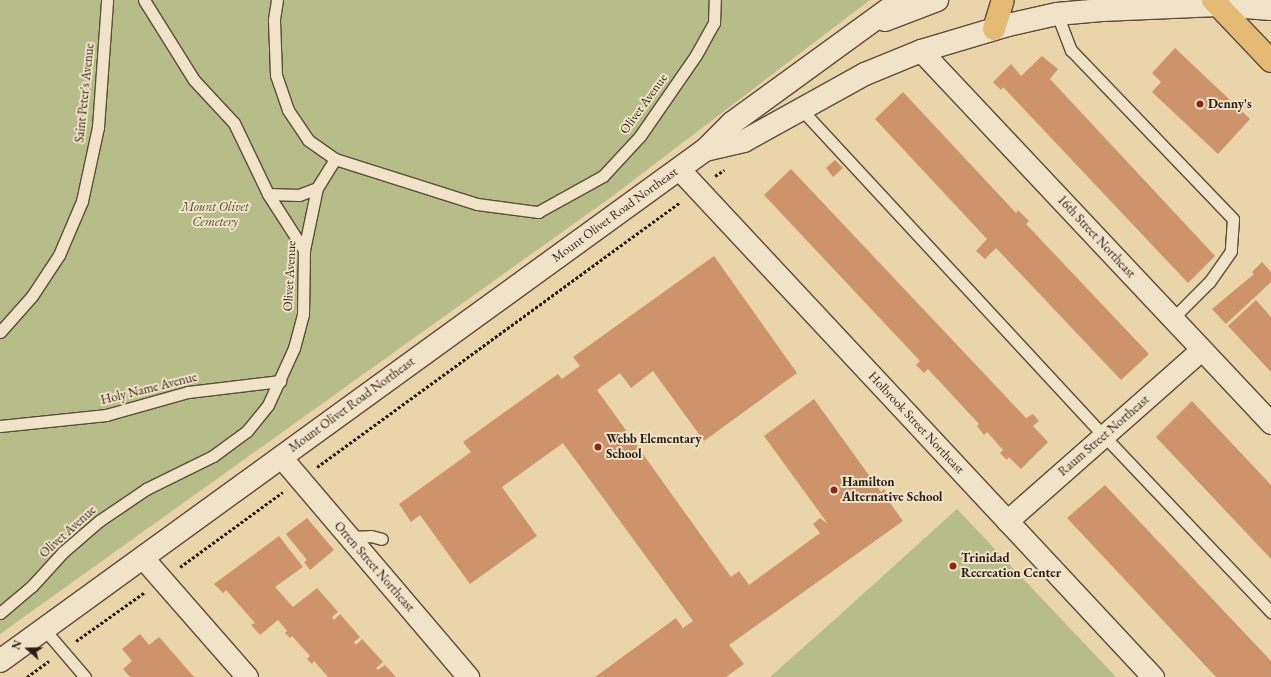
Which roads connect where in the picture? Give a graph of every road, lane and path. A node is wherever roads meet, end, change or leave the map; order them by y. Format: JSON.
{"nodes":[{"id":1,"x":107,"y":0,"type":"edge"},
{"id":2,"x":144,"y":0,"type":"edge"},
{"id":3,"x":277,"y":0,"type":"edge"},
{"id":4,"x":715,"y":0,"type":"edge"},
{"id":5,"x":901,"y":0,"type":"edge"},
{"id":6,"x":937,"y":0,"type":"edge"},
{"id":7,"x":1003,"y":0,"type":"edge"},
{"id":8,"x":1248,"y":0,"type":"edge"},
{"id":9,"x":1216,"y":3,"type":"edge"},
{"id":10,"x":1271,"y":8,"type":"edge"},
{"id":11,"x":1057,"y":14,"type":"junction"},
{"id":12,"x":994,"y":29,"type":"junction"},
{"id":13,"x":860,"y":31,"type":"junction"},
{"id":14,"x":921,"y":51,"type":"junction"},
{"id":15,"x":1271,"y":61,"type":"edge"},
{"id":16,"x":801,"y":109,"type":"junction"},
{"id":17,"x":705,"y":150,"type":"junction"},
{"id":18,"x":335,"y":159,"type":"junction"},
{"id":19,"x":728,"y":167,"type":"dead end"},
{"id":20,"x":679,"y":169,"type":"junction"},
{"id":21,"x":317,"y":188,"type":"junction"},
{"id":22,"x":698,"y":189,"type":"junction"},
{"id":23,"x":268,"y":194,"type":"junction"},
{"id":24,"x":304,"y":250,"type":"junction"},
{"id":25,"x":1172,"y":319,"type":"junction"},
{"id":26,"x":0,"y":332,"type":"edge"},
{"id":27,"x":1201,"y":350,"type":"junction"},
{"id":28,"x":280,"y":381,"type":"junction"},
{"id":29,"x":1271,"y":423,"type":"edge"},
{"id":30,"x":0,"y":426,"type":"edge"},
{"id":31,"x":1104,"y":436,"type":"junction"},
{"id":32,"x":281,"y":457,"type":"junction"},
{"id":33,"x":300,"y":480,"type":"junction"},
{"id":34,"x":1007,"y":521,"type":"junction"},
{"id":35,"x":348,"y":537,"type":"junction"},
{"id":36,"x":382,"y":539,"type":"dead end"},
{"id":37,"x":143,"y":558,"type":"junction"},
{"id":38,"x":162,"y":580,"type":"junction"},
{"id":39,"x":1271,"y":612,"type":"edge"},
{"id":40,"x":0,"y":613,"type":"edge"},
{"id":41,"x":44,"y":628,"type":"junction"},
{"id":42,"x":63,"y":651,"type":"junction"},
{"id":43,"x":0,"y":661,"type":"edge"},
{"id":44,"x":27,"y":677,"type":"edge"},
{"id":45,"x":85,"y":677,"type":"edge"},
{"id":46,"x":247,"y":677,"type":"edge"},
{"id":47,"x":468,"y":677,"type":"edge"},
{"id":48,"x":1153,"y":677,"type":"edge"}],
"edges":[{"from":1,"to":26,"type":"lane","name":"Saint Peter's Avenue"},
{"from":2,"to":23,"type":"lane"},
{"from":3,"to":18,"type":"lane"},
{"from":4,"to":18,"type":"lane","name":"Olivet Avenue"},
{"from":5,"to":13,"type":"main road","name":"Mount Olivet Road Northeast"},
{"from":6,"to":13,"type":"main road","name":"Mount Olivet Road Northeast"},
{"from":7,"to":12,"type":"main road"},
{"from":8,"to":10,"type":"main road","name":"Mount Olivet Road Northeast"},
{"from":9,"to":10,"type":"main road","name":"Mount Olivet Road Northeast"},
{"from":9,"to":11,"type":"main road","name":"Mount Olivet Road Northeast"},
{"from":9,"to":15,"type":"main road"},
{"from":11,"to":12,"type":"main road","name":"Mount Olivet Road Northeast"},
{"from":11,"to":25,"type":"lane"},
{"from":12,"to":14,"type":"main road","name":"Mount Olivet Road Northeast"},
{"from":13,"to":17,"type":"main road","name":"Mount Olivet Road Northeast"},
{"from":14,"to":16,"type":"main road","name":"Mount Olivet Road Northeast"},
{"from":14,"to":25,"type":"street","name":"16th Street Northeast"},
{"from":16,"to":17,"type":"main road","name":"Mount Olivet Road Northeast"},
{"from":16,"to":31,"type":"lane"},
{"from":17,"to":20,"type":"main road","name":"Mount Olivet Road Northeast"},
{"from":18,"to":21,"type":"lane","name":"Olivet Avenue"},
{"from":19,"to":22,"type":"path"},
{"from":20,"to":22,"type":"street","name":"Holbrook Street Northeast"},
{"from":20,"to":32,"type":"main road","name":"Mount Olivet Road Northeast"},
{"from":21,"to":23,"type":"lane"},
{"from":21,"to":24,"type":"lane","name":"Olivet Avenue"},
{"from":22,"to":33,"type":"path"},
{"from":22,"to":34,"type":"street","name":"Holbrook Street Northeast"},
{"from":23,"to":24,"type":"lane"},
{"from":24,"to":28,"type":"lane","name":"Olivet Avenue"},
{"from":25,"to":27,"type":"street","name":"16th Street Northeast"},
{"from":27,"to":29,"type":"street","name":"16th Street Northeast"},
{"from":27,"to":31,"type":"street","name":"Raum Street Northeast"},
{"from":28,"to":30,"type":"lane","name":"Holy Name Avenue"},
{"from":28,"to":40,"type":"lane","name":"Olivet Avenue"},
{"from":31,"to":34,"type":"street","name":"Raum Street Northeast"},
{"from":31,"to":39,"type":"lane"},
{"from":32,"to":33,"type":"street","name":"Orren Street Northeast"},
{"from":32,"to":37,"type":"main road","name":"Mount Olivet Road Northeast"},
{"from":33,"to":35,"type":"street","name":"Orren Street Northeast"},
{"from":33,"to":38,"type":"path"},
{"from":34,"to":48,"type":"street","name":"Holbrook Street Northeast"},
{"from":35,"to":36,"type":"lane"},
{"from":35,"to":47,"type":"street","name":"Orren Street Northeast"},
{"from":37,"to":38,"type":"street"},
{"from":37,"to":41,"type":"main road","name":"Mount Olivet Road Northeast"},
{"from":38,"to":42,"type":"path"},
{"from":38,"to":46,"type":"street"},
{"from":41,"to":42,"type":"lane"},
{"from":41,"to":43,"type":"main road","name":"Mount Olivet Road Northeast"},
{"from":42,"to":44,"type":"path"},
{"from":42,"to":45,"type":"lane"}]}
